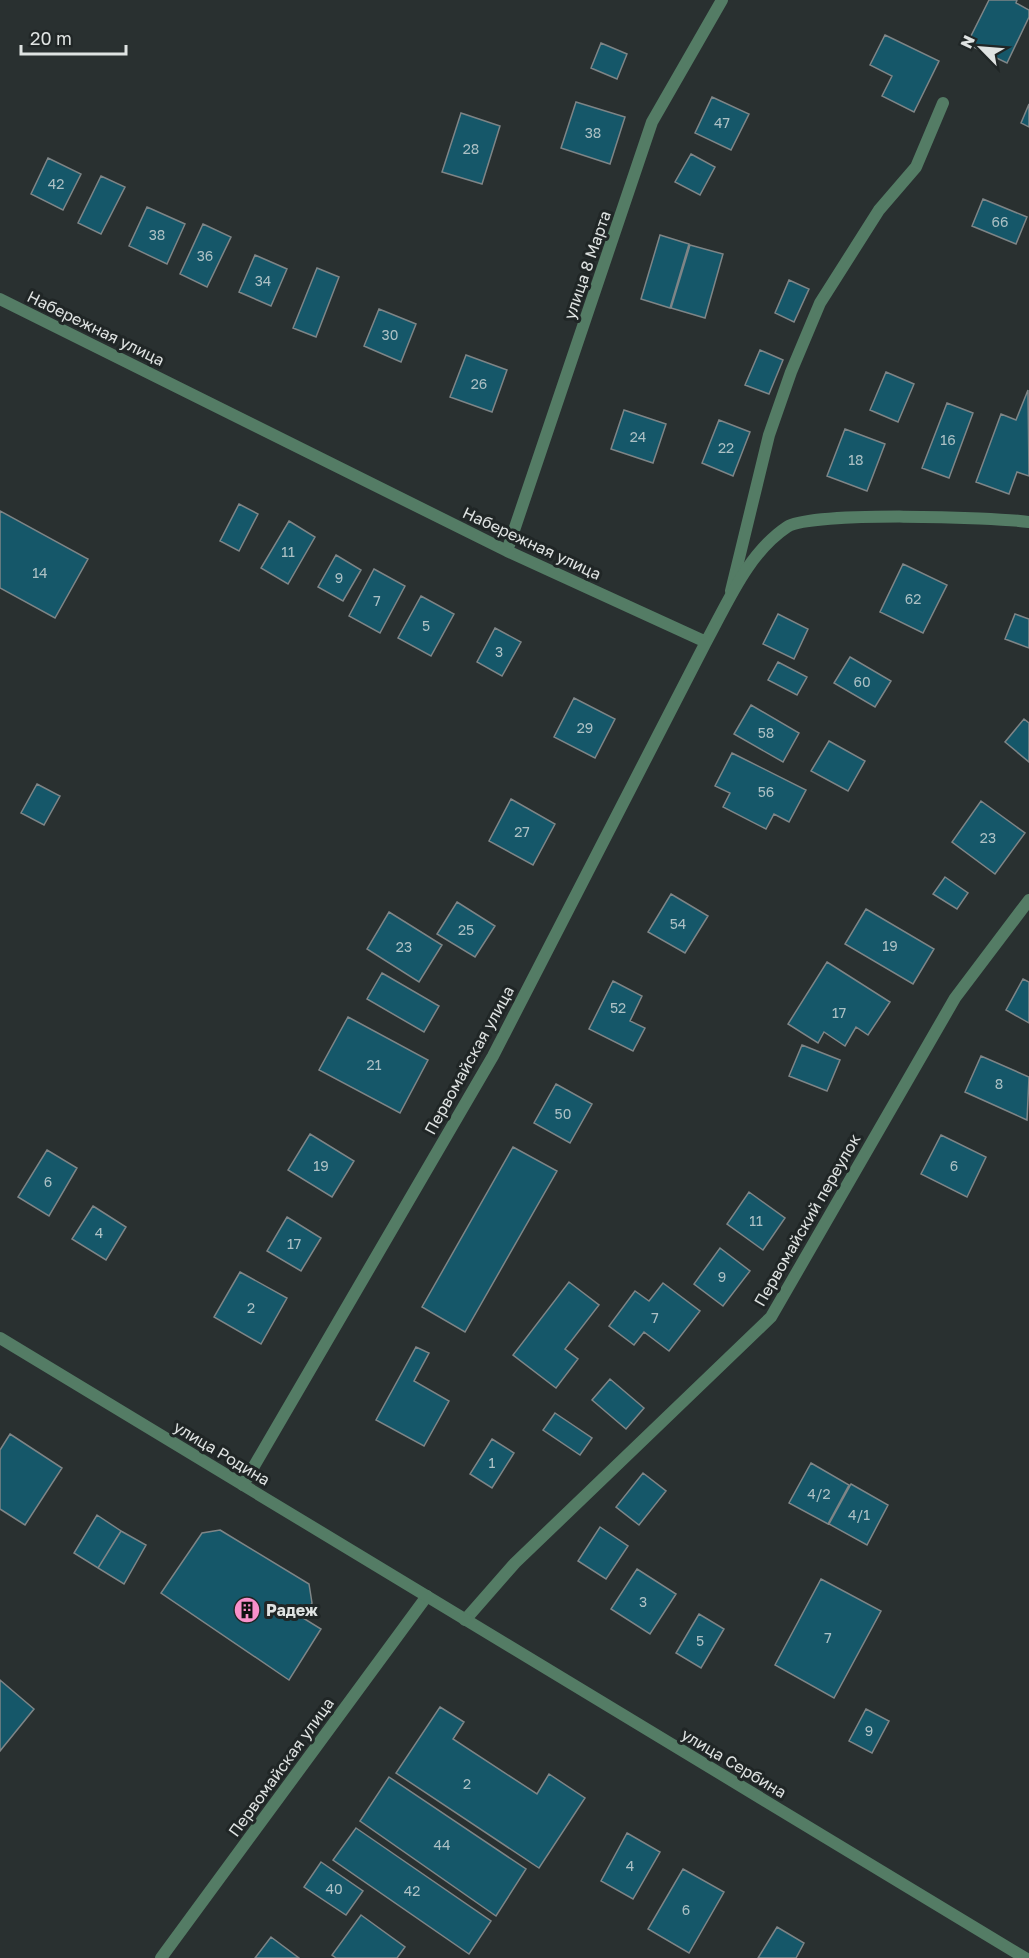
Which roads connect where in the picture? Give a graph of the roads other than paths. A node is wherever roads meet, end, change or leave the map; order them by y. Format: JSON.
{"nodes":[{"id":1,"x":722,"y":0,"type":"edge"},
{"id":2,"x":943,"y":103,"type":"dead end"},
{"id":3,"x":0,"y":299,"type":"edge"},
{"id":4,"x":1029,"y":522,"type":"edge"},
{"id":5,"x":507,"y":551,"type":"junction"},
{"id":6,"x":729,"y":599,"type":"junction"},
{"id":7,"x":706,"y":642,"type":"junction"},
{"id":8,"x":1029,"y":900,"type":"edge"},
{"id":9,"x":0,"y":1338,"type":"edge"},
{"id":10,"x":243,"y":1485,"type":"junction"},
{"id":11,"x":427,"y":1596,"type":"junction"},
{"id":12,"x":465,"y":1620,"type":"junction"},
{"id":13,"x":161,"y":1958,"type":"edge"},
{"id":14,"x":1025,"y":1958,"type":"edge"}],
"edges":[{"from":1,"to":5,"type":"street","name":"улица 8 Марта"},
{"from":2,"to":6,"type":"street"},
{"from":3,"to":5,"type":"street","name":"Набережная улица"},
{"from":4,"to":6,"type":"street"},
{"from":5,"to":7,"type":"street","name":"Набережная улица"},
{"from":6,"to":7,"type":"street"},
{"from":7,"to":10,"type":"street","name":"Первомайская улица"},
{"from":8,"to":12,"type":"street","name":"Первомайский переулок"},
{"from":9,"to":10,"type":"street","name":"улица Родина"},
{"from":10,"to":11,"type":"street","name":"улица Родина"},
{"from":11,"to":12,"type":"street","name":"улица Сербина"},
{"from":11,"to":13,"type":"street","name":"Первомайская улица"},
{"from":12,"to":14,"type":"street","name":"улица Сербина"}]}
